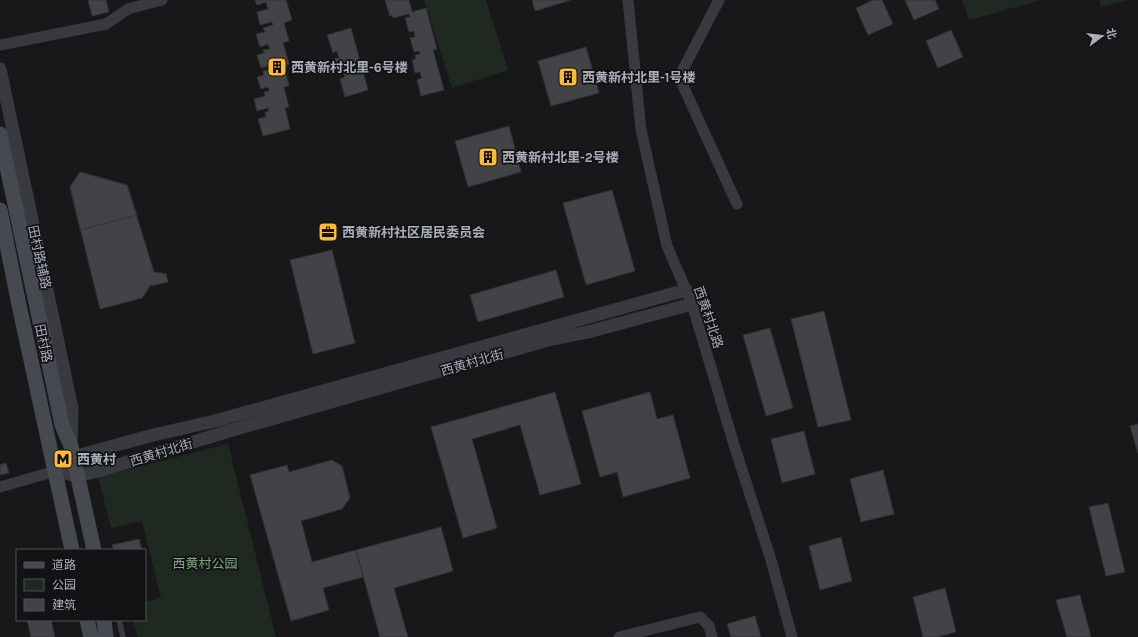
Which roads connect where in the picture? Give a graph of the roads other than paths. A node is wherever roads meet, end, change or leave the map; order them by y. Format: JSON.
{"nodes":[{"id":1,"x":162,"y":0,"type":"edge"},
{"id":2,"x":628,"y":0,"type":"edge"},
{"id":3,"x":719,"y":0,"type":"edge"},
{"id":4,"x":0,"y":45,"type":"edge"},
{"id":5,"x":0,"y":69,"type":"edge"},
{"id":6,"x":0,"y":134,"type":"edge"},
{"id":7,"x":737,"y":204,"type":"dead end"},
{"id":8,"x":0,"y":210,"type":"edge"},
{"id":9,"x":686,"y":290,"type":"junction"},
{"id":10,"x":692,"y":304,"type":"junction"},
{"id":11,"x":72,"y":452,"type":"junction"},
{"id":12,"x":56,"y":471,"type":"junction"},
{"id":13,"x":77,"y":476,"type":"junction"},
{"id":14,"x":0,"y":487,"type":"edge"},
{"id":15,"x":72,"y":549,"type":"edge"},
{"id":16,"x":94,"y":549,"type":"edge"},
{"id":17,"x":87,"y":621,"type":"edge"},
{"id":18,"x":104,"y":621,"type":"edge"},
{"id":19,"x":119,"y":621,"type":"edge"},
{"id":20,"x":91,"y":637,"type":"edge"},
{"id":21,"x":106,"y":637,"type":"edge"},
{"id":22,"x":122,"y":637,"type":"edge"},
{"id":23,"x":619,"y":637,"type":"edge"},
{"id":24,"x":712,"y":637,"type":"edge"},
{"id":25,"x":792,"y":637,"type":"edge"}],
"edges":[{"from":1,"to":4,"type":"street"},
{"from":2,"to":9,"type":"street","name":"西黄村北路"},
{"from":3,"to":7,"type":"street"},
{"from":5,"to":11,"type":"street","name":"田村路辅路"},
{"from":6,"to":11,"type":"main road","name":"田村路"},
{"from":8,"to":12,"type":"main road","name":"田村路"},
{"from":9,"to":10,"type":"street","name":"西黄村北路"},
{"from":9,"to":11,"type":"street","name":"西黄村北街"},
{"from":10,"to":13,"type":"street","name":"西黄村北街"},
{"from":10,"to":25,"type":"street","name":"西黄村北路"},
{"from":11,"to":12,"type":"street","name":"西黄村北街"},
{"from":11,"to":13,"type":"main road","name":"田村路"},
{"from":12,"to":13,"type":"street","name":"西黄村北街"},
{"from":12,"to":14,"type":"street"},
{"from":12,"to":15,"type":"main road","name":"田村路"},
{"from":13,"to":16,"type":"main road","name":"田村路"},
{"from":17,"to":20,"type":"main road"},
{"from":18,"to":21,"type":"main road"},
{"from":19,"to":22,"type":"lane"},
{"from":23,"to":24,"type":"street"}]}
